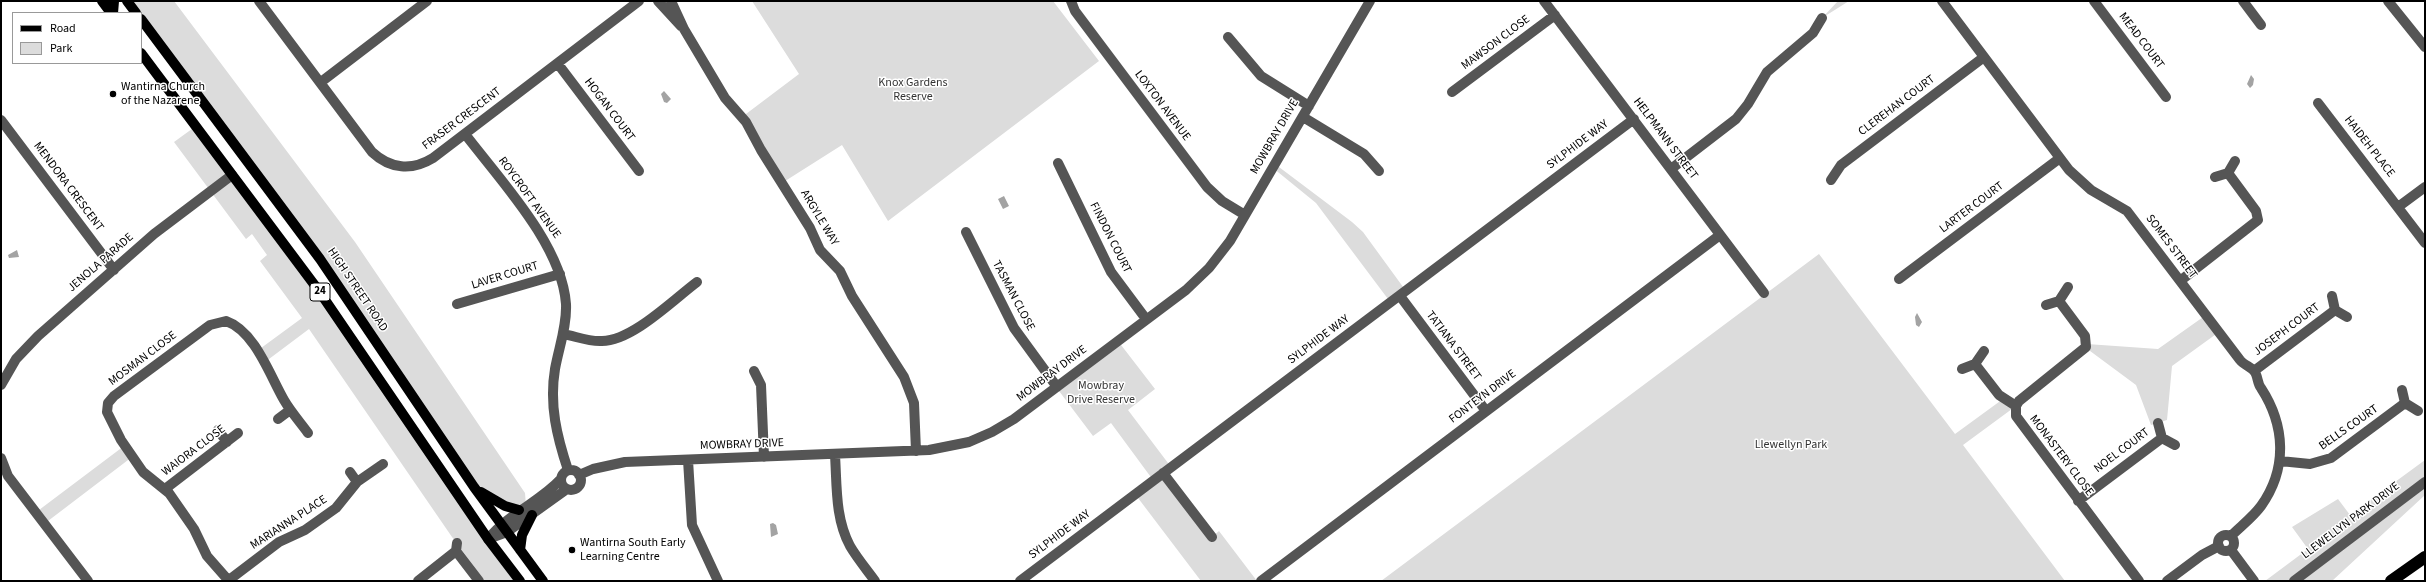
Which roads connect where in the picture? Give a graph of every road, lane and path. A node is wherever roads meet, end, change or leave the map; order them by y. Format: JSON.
{"nodes":[{"id":1,"x":102,"y":1,"type":"edge"},
{"id":2,"x":114,"y":1,"type":"edge"},
{"id":3,"x":127,"y":1,"type":"edge"},
{"id":4,"x":259,"y":1,"type":"edge"},
{"id":5,"x":648,"y":1,"type":"edge"},
{"id":6,"x":658,"y":1,"type":"edge"},
{"id":7,"x":672,"y":1,"type":"edge"},
{"id":8,"x":1071,"y":1,"type":"edge"},
{"id":9,"x":1544,"y":1,"type":"edge"},
{"id":10,"x":1942,"y":1,"type":"edge"},
{"id":11,"x":2094,"y":1,"type":"edge"},
{"id":12,"x":2243,"y":1,"type":"edge"},
{"id":13,"x":423,"y":2,"type":"edge"},
{"id":14,"x":1366,"y":2,"type":"edge"},
{"id":15,"x":637,"y":4,"type":"edge"},
{"id":16,"x":2392,"y":4,"type":"edge"},
{"id":17,"x":111,"y":12,"type":"edge"},
{"id":18,"x":112,"y":12,"type":"edge"},
{"id":19,"x":135,"y":12,"type":"edge"},
{"id":20,"x":1555,"y":15,"type":"junction"},
{"id":21,"x":1822,"y":18,"type":"dead end"},
{"id":22,"x":142,"y":21,"type":"edge"},
{"id":23,"x":2261,"y":25,"type":"dead end"},
{"id":24,"x":684,"y":29,"type":"junction"},
{"id":25,"x":1228,"y":37,"type":"dead end"},
{"id":26,"x":2425,"y":47,"type":"edge"},
{"id":27,"x":142,"y":54,"type":"edge"},
{"id":28,"x":1984,"y":57,"type":"junction"},
{"id":29,"x":558,"y":64,"type":"junction"},
{"id":30,"x":321,"y":82,"type":"junction"},
{"id":31,"x":1452,"y":92,"type":"dead end"},
{"id":32,"x":2166,"y":97,"type":"dead end"},
{"id":33,"x":2318,"y":103,"type":"dead end"},
{"id":34,"x":1309,"y":106,"type":"junction"},
{"id":35,"x":1303,"y":117,"type":"junction"},
{"id":36,"x":1634,"y":119,"type":"junction"},
{"id":37,"x":1,"y":120,"type":"edge"},
{"id":38,"x":465,"y":134,"type":"junction"},
{"id":39,"x":2060,"y":158,"type":"junction"},
{"id":40,"x":2235,"y":161,"type":"dead end"},
{"id":41,"x":1058,"y":163,"type":"dead end"},
{"id":42,"x":1671,"y":169,"type":"junction"},
{"id":43,"x":639,"y":171,"type":"dead end"},
{"id":44,"x":1379,"y":171,"type":"dead end"},
{"id":45,"x":2228,"y":173,"type":"junction"},
{"id":46,"x":232,"y":175,"type":"junction"},
{"id":47,"x":2215,"y":176,"type":"dead end"},
{"id":48,"x":1831,"y":180,"type":"dead end"},
{"id":49,"x":2425,"y":187,"type":"edge"},
{"id":50,"x":2398,"y":207,"type":"junction"},
{"id":51,"x":1245,"y":215,"type":"junction"},
{"id":52,"x":966,"y":232,"type":"dead end"},
{"id":53,"x":1720,"y":235,"type":"junction"},
{"id":54,"x":2425,"y":243,"type":"edge"},
{"id":55,"x":114,"y":270,"type":"junction"},
{"id":56,"x":560,"y":274,"type":"junction"},
{"id":57,"x":1899,"y":279,"type":"dead end"},
{"id":58,"x":2180,"y":281,"type":"junction"},
{"id":59,"x":697,"y":282,"type":"dead end"},
{"id":60,"x":2068,"y":288,"type":"dead end"},
{"id":61,"x":1764,"y":293,"type":"dead end"},
{"id":62,"x":1400,"y":296,"type":"junction"},
{"id":63,"x":2332,"y":296,"type":"dead end"},
{"id":64,"x":2059,"y":301,"type":"junction"},
{"id":65,"x":457,"y":304,"type":"dead end"},
{"id":66,"x":2046,"y":305,"type":"dead end"},
{"id":67,"x":2335,"y":310,"type":"junction"},
{"id":68,"x":2347,"y":317,"type":"dead end"},
{"id":69,"x":1146,"y":319,"type":"junction"},
{"id":70,"x":563,"y":334,"type":"junction"},
{"id":71,"x":380,"y":348,"type":"junction"},
{"id":72,"x":1984,"y":351,"type":"dead end"},
{"id":73,"x":1975,"y":364,"type":"junction"},
{"id":74,"x":371,"y":366,"type":"junction"},
{"id":75,"x":1962,"y":369,"type":"dead end"},
{"id":76,"x":754,"y":371,"type":"dead end"},
{"id":77,"x":2254,"y":371,"type":"junction"},
{"id":78,"x":1,"y":385,"type":"edge"},
{"id":79,"x":1057,"y":386,"type":"junction"},
{"id":80,"x":2402,"y":390,"type":"dead end"},
{"id":81,"x":2405,"y":403,"type":"junction"},
{"id":82,"x":2016,"y":406,"type":"junction"},
{"id":83,"x":290,"y":410,"type":"junction"},
{"id":84,"x":1486,"y":411,"type":"junction"},
{"id":85,"x":2418,"y":411,"type":"dead end"},
{"id":86,"x":278,"y":419,"type":"dead end"},
{"id":87,"x":2158,"y":423,"type":"dead end"},
{"id":88,"x":218,"y":430,"type":"dead end"},
{"id":89,"x":308,"y":433,"type":"dead end"},
{"id":90,"x":238,"y":434,"type":"dead end"},
{"id":91,"x":2162,"y":438,"type":"junction"},
{"id":92,"x":226,"y":442,"type":"junction"},
{"id":93,"x":2175,"y":446,"type":"dead end"},
{"id":94,"x":916,"y":451,"type":"junction"},
{"id":95,"x":835,"y":455,"type":"junction"},
{"id":96,"x":764,"y":456,"type":"junction"},
{"id":97,"x":1,"y":458,"type":"edge"},
{"id":98,"x":688,"y":460,"type":"junction"},
{"id":99,"x":2280,"y":461,"type":"junction"},
{"id":100,"x":383,"y":464,"type":"dead end"},
{"id":101,"x":568,"y":470,"type":"junction"},
{"id":102,"x":350,"y":472,"type":"dead end"},
{"id":103,"x":1163,"y":473,"type":"junction"},
{"id":104,"x":579,"y":475,"type":"junction"},
{"id":105,"x":5,"y":478,"type":"edge"},
{"id":106,"x":561,"y":479,"type":"junction"},
{"id":107,"x":358,"y":482,"type":"junction"},
{"id":108,"x":2425,"y":482,"type":"edge"},
{"id":109,"x":474,"y":487,"type":"junction"},
{"id":110,"x":567,"y":488,"type":"junction"},
{"id":111,"x":165,"y":489,"type":"junction"},
{"id":112,"x":2078,"y":500,"type":"junction"},
{"id":113,"x":519,"y":510,"type":"junction"},
{"id":114,"x":532,"y":515,"type":"junction"},
{"id":115,"x":500,"y":524,"type":"junction"},
{"id":116,"x":507,"y":532,"type":"junction"},
{"id":117,"x":2231,"y":536,"type":"junction"},
{"id":118,"x":1212,"y":537,"type":"dead end"},
{"id":119,"x":488,"y":539,"type":"junction"},
{"id":120,"x":2219,"y":546,"type":"junction"},
{"id":121,"x":520,"y":550,"type":"junction"},
{"id":122,"x":2231,"y":550,"type":"junction"},
{"id":123,"x":2425,"y":556,"type":"edge"},
{"id":124,"x":229,"y":580,"type":"edge"},
{"id":125,"x":88,"y":581,"type":"edge"},
{"id":126,"x":418,"y":581,"type":"edge"},
{"id":127,"x":478,"y":581,"type":"edge"},
{"id":128,"x":520,"y":581,"type":"edge"},
{"id":129,"x":543,"y":581,"type":"edge"},
{"id":130,"x":718,"y":581,"type":"edge"},
{"id":131,"x":875,"y":581,"type":"edge"},
{"id":132,"x":1020,"y":581,"type":"edge"},
{"id":133,"x":1261,"y":581,"type":"edge"},
{"id":134,"x":2138,"y":581,"type":"edge"},
{"id":135,"x":2167,"y":581,"type":"edge"},
{"id":136,"x":2254,"y":581,"type":"edge"},
{"id":137,"x":2294,"y":581,"type":"edge"},
{"id":138,"x":2391,"y":581,"type":"edge"}],
"edges":[{"from":1,"to":17,"type":"main road"},
{"from":2,"to":18,"type":"main road"},
{"from":3,"to":19,"type":"main road"},
{"from":4,"to":30,"type":"street","name":"FRASER CRESCENT"},
{"from":5,"to":15,"type":"street","name":"FRASER CRESCENT"},
{"from":6,"to":24,"type":"street","name":"ARGYLE WAY"},
{"from":7,"to":24,"type":"street","name":"ARGYLE WAY"},
{"from":8,"to":51,"type":"street","name":"LOXTON AVENUE"},
{"from":9,"to":20,"type":"street","name":"HELPMANN STREET"},
{"from":10,"to":28,"type":"street","name":"SOMES STREET"},
{"from":11,"to":32,"type":"street","name":"MEAD COURT"},
{"from":12,"to":23,"type":"street"},
{"from":13,"to":30,"type":"street"},
{"from":14,"to":34,"type":"street","name":"MOWBRAY DRIVE"},
{"from":15,"to":29,"type":"street","name":"FRASER CRESCENT"},
{"from":16,"to":26,"type":"street"},
{"from":20,"to":31,"type":"street","name":"MAWSON CLOSE"},
{"from":20,"to":36,"type":"street","name":"HELPMANN STREET"},
{"from":21,"to":42,"type":"street"},
{"from":22,"to":71,"type":"main road","name":"HIGH STREET ROAD","number":"24"},
{"from":24,"to":94,"type":"street","name":"ARGYLE WAY"},
{"from":25,"to":34,"type":"street"},
{"from":27,"to":46,"type":"main road","number":"24"},
{"from":28,"to":39,"type":"street","name":"SOMES STREET"},
{"from":28,"to":48,"type":"street","name":"CLEREHAN COURT"},
{"from":29,"to":38,"type":"street","name":"FRASER CRESCENT"},
{"from":29,"to":43,"type":"street","name":"HOGAN COURT"},
{"from":30,"to":38,"type":"street","name":"FRASER CRESCENT"},
{"from":33,"to":50,"type":"street","name":"HAIDEH PLACE"},
{"from":34,"to":35,"type":"street","name":"MOWBRAY DRIVE"},
{"from":35,"to":44,"type":"street"},
{"from":35,"to":51,"type":"street","name":"MOWBRAY DRIVE"},
{"from":36,"to":42,"type":"street","name":"HELPMANN STREET"},
{"from":36,"to":62,"type":"street","name":"SYLPHIDE WAY"},
{"from":37,"to":55,"type":"street","name":"MENDORA CRESCENT"},
{"from":38,"to":56,"type":"street","name":"ROYCROFT AVENUE"},
{"from":39,"to":57,"type":"street","name":"LARTER COURT"},
{"from":39,"to":58,"type":"street","name":"SOMES STREET"},
{"from":40,"to":45,"type":"street"},
{"from":41,"to":69,"type":"street","name":"FINDON COURT"},
{"from":42,"to":53,"type":"street","name":"HELPMANN STREET"},
{"from":45,"to":47,"type":"street"},
{"from":45,"to":58,"type":"street"},
{"from":46,"to":55,"type":"street","name":"JENOLA PARADE"},
{"from":46,"to":74,"type":"main road","number":"24"},
{"from":49,"to":50,"type":"street"},
{"from":50,"to":54,"type":"street","name":"HAIDEH PLACE"},
{"from":51,"to":69,"type":"street","name":"MOWBRAY DRIVE"},
{"from":52,"to":79,"type":"street","name":"TASMAN CLOSE"},
{"from":53,"to":61,"type":"street","name":"HELPMANN STREET"},
{"from":53,"to":84,"type":"street","name":"FONTEYN DRIVE"},
{"from":55,"to":78,"type":"street","name":"JENOLA PARADE"},
{"from":56,"to":65,"type":"street","name":"LAVER COURT"},
{"from":56,"to":70,"type":"street","name":"ROYCROFT AVENUE"},
{"from":58,"to":77,"type":"street","name":"SOMES STREET"},
{"from":59,"to":70,"type":"street"},
{"from":60,"to":64,"type":"street"},
{"from":62,"to":84,"type":"street","name":"TATIANA STREET"},
{"from":62,"to":103,"type":"street","name":"SYLPHIDE WAY"},
{"from":63,"to":67,"type":"street","name":"JOSEPH COURT"},
{"from":64,"to":66,"type":"street"},
{"from":64,"to":82,"type":"street","name":"MONASTERY CLOSE"},
{"from":67,"to":68,"type":"street","name":"JOSEPH COURT"},
{"from":67,"to":77,"type":"street","name":"JOSEPH COURT"},
{"from":69,"to":79,"type":"street","name":"MOWBRAY DRIVE"},
{"from":70,"to":101,"type":"street","name":"ROYCROFT AVENUE"},
{"from":71,"to":74,"type":"main road"},
{"from":71,"to":109,"type":"main road","name":"HIGH STREET ROAD","number":"24"},
{"from":72,"to":73,"type":"street"},
{"from":73,"to":75,"type":"street"},
{"from":73,"to":82,"type":"street"},
{"from":74,"to":119,"type":"main road","number":"24"},
{"from":76,"to":96,"type":"street"},
{"from":77,"to":99,"type":"street","name":"SOMES STREET"},
{"from":79,"to":94,"type":"street","name":"MOWBRAY DRIVE"},
{"from":80,"to":81,"type":"street"},
{"from":81,"to":85,"type":"street"},
{"from":81,"to":99,"type":"street","name":"BELLS COURT"},
{"from":82,"to":112,"type":"street","name":"MONASTERY CLOSE"},
{"from":83,"to":86,"type":"street"},
{"from":83,"to":89,"type":"street","name":"MOSMAN CLOSE"},
{"from":83,"to":111,"type":"street","name":"MOSMAN CLOSE"},
{"from":84,"to":133,"type":"street","name":"FONTEYN DRIVE"},
{"from":87,"to":91,"type":"street","name":"NOEL COURT"},
{"from":88,"to":92,"type":"street"},
{"from":90,"to":92,"type":"street","name":"WAIORA CLOSE"},
{"from":91,"to":93,"type":"street","name":"NOEL COURT"},
{"from":91,"to":112,"type":"street","name":"NOEL COURT"},
{"from":92,"to":111,"type":"street","name":"WAIORA CLOSE"},
{"from":94,"to":95,"type":"street","name":"MOWBRAY DRIVE"},
{"from":95,"to":96,"type":"street","name":"MOWBRAY DRIVE"},
{"from":95,"to":131,"type":"street"},
{"from":96,"to":98,"type":"street","name":"MOWBRAY DRIVE"},
{"from":97,"to":105,"type":"street"},
{"from":98,"to":104,"type":"street","name":"MOWBRAY DRIVE"},
{"from":98,"to":130,"type":"street"},
{"from":99,"to":117,"type":"street","name":"SOMES STREET"},
{"from":100,"to":107,"type":"street","name":"MARIANNA PLACE"},
{"from":101,"to":104,"type":"street"},
{"from":101,"to":106,"type":"street"},
{"from":102,"to":107,"type":"street"},
{"from":103,"to":118,"type":"street"},
{"from":103,"to":132,"type":"street","name":"SYLPHIDE WAY"},
{"from":104,"to":110,"type":"street"},
{"from":105,"to":125,"type":"street"},
{"from":106,"to":110,"type":"street"},
{"from":106,"to":113,"type":"street"},
{"from":107,"to":124,"type":"street","name":"MARIANNA PLACE"},
{"from":108,"to":137,"type":"street","name":"LLEWELLYN PARK DRIVE"},
{"from":109,"to":113,"type":"main road"},
{"from":109,"to":115,"type":"main road","name":"HIGH STREET ROAD","number":"24"},
{"from":110,"to":114,"type":"street"},
{"from":111,"to":124,"type":"street","name":"MOSMAN CLOSE"},
{"from":112,"to":134,"type":"street","name":"MONASTERY CLOSE"},
{"from":113,"to":115,"type":"street"},
{"from":114,"to":116,"type":"street"},
{"from":114,"to":121,"type":"main road"},
{"from":115,"to":116,"type":"main road","name":"HIGH STREET ROAD","number":"24"},
{"from":115,"to":119,"type":"street"},
{"from":116,"to":119,"type":"street"},
{"from":116,"to":121,"type":"main road","name":"HIGH STREET ROAD","number":"24"},
{"from":117,"to":120,"type":"street"},
{"from":117,"to":122,"type":"street"},
{"from":119,"to":128,"type":"main road","number":"24"},
{"from":120,"to":122,"type":"street"},
{"from":120,"to":135,"type":"street"},
{"from":121,"to":129,"type":"main road","name":"HIGH STREET ROAD","number":"24"},
{"from":122,"to":136,"type":"street"},
{"from":123,"to":138,"type":"highway"},
{"from":126,"to":127,"type":"street"}]}
